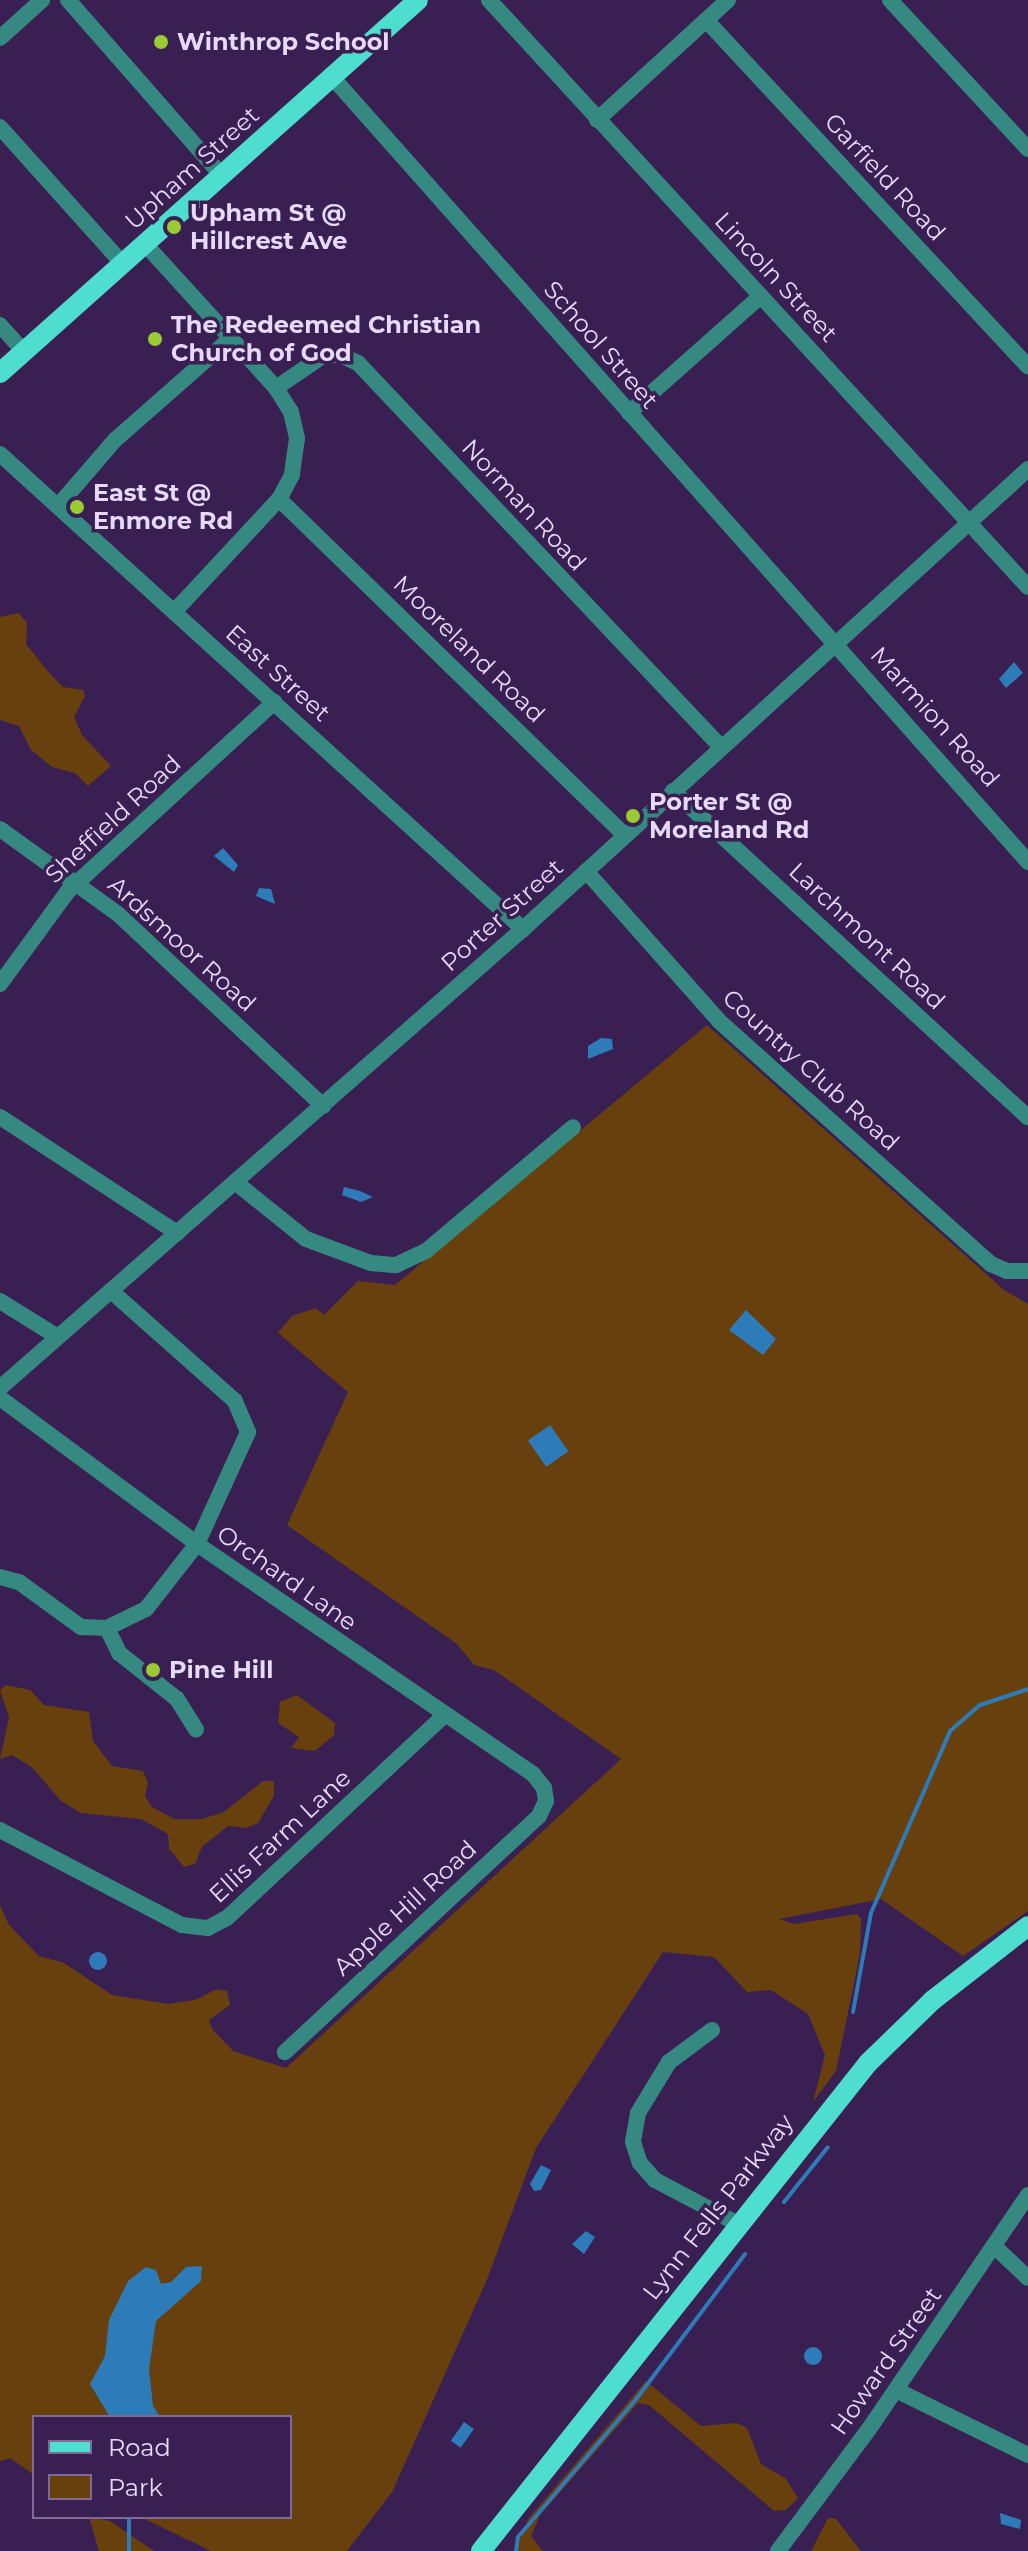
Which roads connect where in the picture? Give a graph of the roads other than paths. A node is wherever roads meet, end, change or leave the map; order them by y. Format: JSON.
{"nodes":[{"id":1,"x":42,"y":0,"type":"edge"},
{"id":2,"x":68,"y":0,"type":"edge"},
{"id":3,"x":418,"y":0,"type":"edge"},
{"id":4,"x":489,"y":0,"type":"edge"},
{"id":5,"x":728,"y":0,"type":"edge"},
{"id":6,"x":890,"y":0,"type":"edge"},
{"id":7,"x":706,"y":20,"type":"junction"},
{"id":8,"x":0,"y":38,"type":"edge"},
{"id":9,"x":333,"y":78,"type":"junction"},
{"id":10,"x":597,"y":120,"type":"junction"},
{"id":11,"x":0,"y":127,"type":"edge"},
{"id":12,"x":1028,"y":149,"type":"edge"},
{"id":13,"x":222,"y":176,"type":"junction"},
{"id":14,"x":145,"y":244,"type":"junction"},
{"id":15,"x":123,"y":264,"type":"junction"},
{"id":16,"x":761,"y":296,"type":"junction"},
{"id":17,"x":0,"y":325,"type":"edge"},
{"id":18,"x":231,"y":338,"type":"junction"},
{"id":19,"x":24,"y":352,"type":"junction"},
{"id":20,"x":1028,"y":367,"type":"edge"},
{"id":21,"x":0,"y":373,"type":"edge"},
{"id":22,"x":276,"y":388,"type":"junction"},
{"id":23,"x":629,"y":413,"type":"junction"},
{"id":24,"x":0,"y":454,"type":"edge"},
{"id":25,"x":1028,"y":469,"type":"edge"},
{"id":26,"x":279,"y":499,"type":"junction"},
{"id":27,"x":58,"y":506,"type":"junction"},
{"id":28,"x":968,"y":522,"type":"junction"},
{"id":29,"x":1028,"y":587,"type":"edge"},
{"id":30,"x":174,"y":612,"type":"junction"},
{"id":31,"x":835,"y":642,"type":"junction"},
{"id":32,"x":274,"y":702,"type":"junction"},
{"id":33,"x":721,"y":747,"type":"junction"},
{"id":34,"x":673,"y":791,"type":"junction"},
{"id":35,"x":0,"y":829,"type":"edge"},
{"id":36,"x":625,"y":835,"type":"junction"},
{"id":37,"x":1028,"y":862,"type":"edge"},
{"id":38,"x":586,"y":871,"type":"junction"},
{"id":39,"x":76,"y":883,"type":"junction"},
{"id":40,"x":523,"y":929,"type":"junction"},
{"id":41,"x":0,"y":984,"type":"edge"},
{"id":42,"x":323,"y":1106,"type":"junction"},
{"id":43,"x":0,"y":1117,"type":"edge"},
{"id":44,"x":1028,"y":1117,"type":"edge"},
{"id":45,"x":573,"y":1127,"type":"dead end"},
{"id":46,"x":235,"y":1182,"type":"junction"},
{"id":47,"x":177,"y":1233,"type":"junction"},
{"id":48,"x":1028,"y":1271,"type":"edge"},
{"id":49,"x":111,"y":1291,"type":"junction"},
{"id":50,"x":0,"y":1301,"type":"edge"},
{"id":51,"x":58,"y":1337,"type":"junction"},
{"id":52,"x":0,"y":1388,"type":"edge"},
{"id":53,"x":0,"y":1398,"type":"edge"},
{"id":54,"x":197,"y":1544,"type":"junction"},
{"id":55,"x":0,"y":1577,"type":"edge"},
{"id":56,"x":107,"y":1628,"type":"junction"},
{"id":57,"x":445,"y":1715,"type":"junction"},
{"id":58,"x":196,"y":1729,"type":"dead end"},
{"id":59,"x":546,"y":1794,"type":"joint"},
{"id":60,"x":0,"y":1830,"type":"edge"},
{"id":61,"x":1028,"y":1926,"type":"edge"},
{"id":62,"x":712,"y":2030,"type":"dead end"},
{"id":63,"x":285,"y":2052,"type":"dead end"},
{"id":64,"x":1028,"y":2195,"type":"edge"},
{"id":65,"x":738,"y":2224,"type":"junction"},
{"id":66,"x":995,"y":2247,"type":"junction"},
{"id":67,"x":1028,"y":2278,"type":"edge"},
{"id":68,"x":896,"y":2390,"type":"junction"},
{"id":69,"x":1028,"y":2455,"type":"edge"},
{"id":70,"x":481,"y":2551,"type":"edge"},
{"id":71,"x":778,"y":2551,"type":"edge"}],
"edges":[{"from":1,"to":8,"type":"street"},
{"from":2,"to":13,"type":"street"},
{"from":3,"to":9,"type":"main road","name":"Upham Street"},
{"from":4,"to":10,"type":"street","name":"Lincoln Street"},
{"from":5,"to":7,"type":"street"},
{"from":6,"to":12,"type":"street"},
{"from":7,"to":10,"type":"street"},
{"from":7,"to":20,"type":"street","name":"Garfield Road"},
{"from":9,"to":13,"type":"main road","name":"Upham Street"},
{"from":9,"to":23,"type":"street","name":"School Street"},
{"from":10,"to":16,"type":"street","name":"Lincoln Street"},
{"from":11,"to":15,"type":"street"},
{"from":13,"to":14,"type":"main road","name":"Upham Street"},
{"from":14,"to":15,"type":"main road","name":"Upham Street"},
{"from":14,"to":18,"type":"street"},
{"from":15,"to":19,"type":"main road","name":"Upham Street"},
{"from":16,"to":23,"type":"street"},
{"from":16,"to":28,"type":"street","name":"Lincoln Street"},
{"from":17,"to":19,"type":"street"},
{"from":18,"to":22,"type":"street"},
{"from":18,"to":27,"type":"street"},
{"from":19,"to":21,"type":"main road","name":"Upham Street"},
{"from":22,"to":26,"type":"street"},
{"from":22,"to":33,"type":"street","name":"Norman Road"},
{"from":23,"to":31,"type":"street","name":"School Street"},
{"from":24,"to":27,"type":"street","name":"East Street"},
{"from":25,"to":28,"type":"street","name":"Porter Street"},
{"from":26,"to":30,"type":"street"},
{"from":26,"to":36,"type":"street","name":"Mooreland Road"},
{"from":27,"to":30,"type":"street","name":"East Street"},
{"from":28,"to":29,"type":"street","name":"Lincoln Street"},
{"from":28,"to":31,"type":"street","name":"Porter Street"},
{"from":30,"to":32,"type":"street","name":"East Street"},
{"from":31,"to":33,"type":"street","name":"Porter Street"},
{"from":31,"to":37,"type":"street","name":"Marmion Road"},
{"from":32,"to":39,"type":"street","name":"Sheffield Road"},
{"from":32,"to":40,"type":"street","name":"East Street"},
{"from":33,"to":34,"type":"street","name":"Porter Street"},
{"from":34,"to":36,"type":"street","name":"Porter Street"},
{"from":34,"to":44,"type":"street","name":"Larchmont Road"},
{"from":35,"to":39,"type":"street","name":"Ardsmoor Road"},
{"from":36,"to":38,"type":"street","name":"Porter Street"},
{"from":38,"to":40,"type":"street","name":"Porter Street"},
{"from":38,"to":48,"type":"street","name":"Country Club Road"},
{"from":39,"to":41,"type":"street","name":"Sheffield Road"},
{"from":39,"to":42,"type":"street","name":"Ardsmoor Road"},
{"from":40,"to":42,"type":"street","name":"Porter Street"},
{"from":42,"to":46,"type":"street","name":"Porter Street"},
{"from":43,"to":47,"type":"street"},
{"from":45,"to":46,"type":"street"},
{"from":46,"to":47,"type":"street","name":"Porter Street"},
{"from":47,"to":49,"type":"street","name":"Porter Street"},
{"from":49,"to":51,"type":"street","name":"Porter Street"},
{"from":49,"to":54,"type":"street"},
{"from":50,"to":51,"type":"street"},
{"from":51,"to":52,"type":"street","name":"Porter Street"},
{"from":53,"to":54,"type":"street","name":"Orchard Lane"},
{"from":54,"to":56,"type":"street"},
{"from":54,"to":57,"type":"street","name":"Orchard Lane"},
{"from":55,"to":56,"type":"street"},
{"from":56,"to":58,"type":"street"},
{"from":57,"to":59,"type":"street","name":"Orchard Lane"},
{"from":57,"to":60,"type":"street","name":"Ellis Farm Lane"},
{"from":59,"to":63,"type":"street","name":"Apple Hill Road"},
{"from":61,"to":65,"type":"main road","name":"Lynn Fells Parkway"},
{"from":62,"to":65,"type":"street"},
{"from":64,"to":66,"type":"street","name":"Howard Street"},
{"from":65,"to":70,"type":"main road","name":"Lynn Fells Parkway"},
{"from":66,"to":67,"type":"street"},
{"from":66,"to":68,"type":"street","name":"Howard Street"},
{"from":68,"to":69,"type":"street"},
{"from":68,"to":71,"type":"street","name":"Howard Street"}]}
